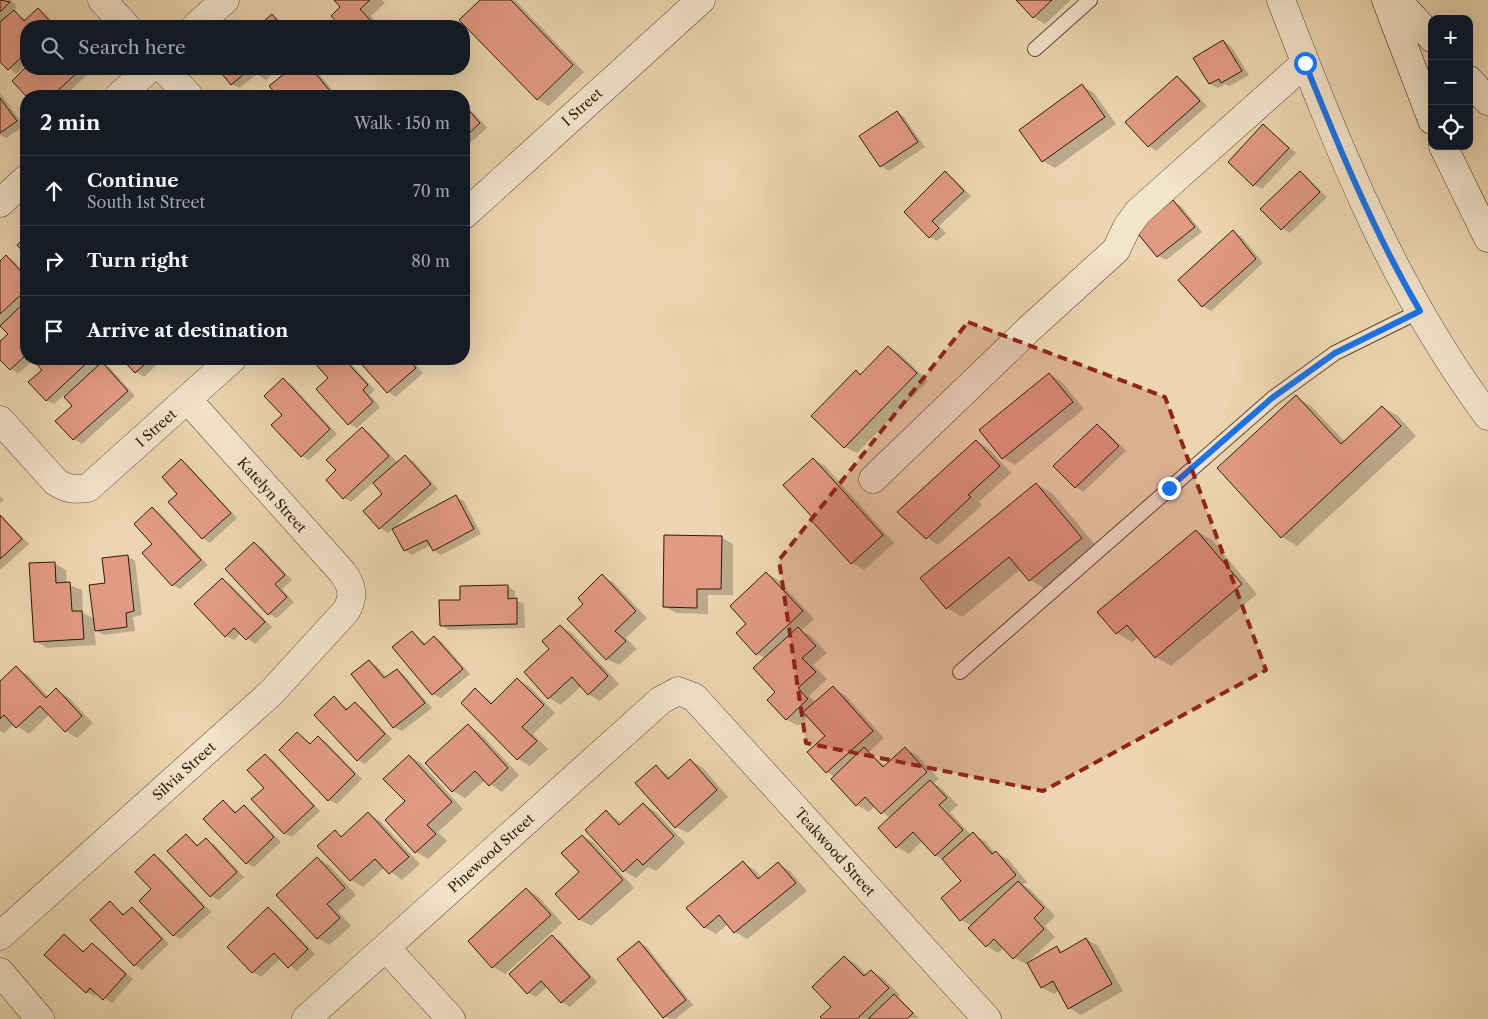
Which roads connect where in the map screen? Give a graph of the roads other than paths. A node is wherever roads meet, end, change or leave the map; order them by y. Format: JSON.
{"nodes":[{"id":1,"x":102,"y":0,"type":"edge"},
{"id":2,"x":225,"y":0,"type":"edge"},
{"id":3,"x":700,"y":0,"type":"edge"},
{"id":4,"x":1090,"y":0,"type":"edge"},
{"id":5,"x":1281,"y":0,"type":"edge"},
{"id":6,"x":1386,"y":0,"type":"edge"},
{"id":7,"x":1397,"y":0,"type":"edge"},
{"id":8,"x":120,"y":20,"type":"edge"},
{"id":9,"x":203,"y":20,"type":"edge"},
{"id":10,"x":1428,"y":34,"type":"edge"},
{"id":11,"x":1035,"y":49,"type":"dead end"},
{"id":12,"x":1305,"y":63,"type":"junction"},
{"id":13,"x":142,"y":75,"type":"edge"},
{"id":14,"x":170,"y":75,"type":"edge"},
{"id":15,"x":1473,"y":84,"type":"edge"},
{"id":16,"x":126,"y":90,"type":"edge"},
{"id":17,"x":183,"y":90,"type":"edge"},
{"id":18,"x":1488,"y":101,"type":"edge"},
{"id":19,"x":1428,"y":110,"type":"edge"},
{"id":20,"x":1445,"y":150,"type":"edge"},
{"id":21,"x":20,"y":185,"type":"edge"},
{"id":22,"x":0,"y":203,"type":"edge"},
{"id":23,"x":470,"y":210,"type":"edge"},
{"id":24,"x":1488,"y":238,"type":"edge"},
{"id":25,"x":1420,"y":311,"type":"junction"},
{"id":26,"x":226,"y":365,"type":"edge"},
{"id":27,"x":188,"y":400,"type":"junction"},
{"id":28,"x":1488,"y":416,"type":"edge"},
{"id":29,"x":0,"y":420,"type":"edge"},
{"id":30,"x":873,"y":479,"type":"dead end"},
{"id":31,"x":352,"y":592,"type":"joint"},
{"id":32,"x":960,"y":672,"type":"dead end"},
{"id":33,"x":678,"y":691,"type":"joint"},
{"id":34,"x":0,"y":936,"type":"edge"},
{"id":35,"x":386,"y":948,"type":"junction"},
{"id":36,"x":0,"y":972,"type":"edge"},
{"id":37,"x":40,"y":1019,"type":"edge"},
{"id":38,"x":306,"y":1019,"type":"edge"},
{"id":39,"x":451,"y":1019,"type":"edge"},
{"id":40,"x":987,"y":1019,"type":"edge"}],
"edges":[{"from":1,"to":8,"type":"street"},
{"from":2,"to":9,"type":"street"},
{"from":3,"to":23,"type":"street","name":"I Street"},
{"from":4,"to":11,"type":"lane"},
{"from":5,"to":12,"type":"street"},
{"from":6,"to":19,"type":"street"},
{"from":7,"to":10,"type":"street"},
{"from":12,"to":25,"type":"street"},
{"from":12,"to":30,"type":"street"},
{"from":13,"to":16,"type":"street"},
{"from":14,"to":17,"type":"street"},
{"from":15,"to":18,"type":"street"},
{"from":20,"to":24,"type":"street"},
{"from":21,"to":22,"type":"street"},
{"from":25,"to":28,"type":"street"},
{"from":25,"to":32,"type":"lane"},
{"from":26,"to":27,"type":"street","name":"I Street"},
{"from":27,"to":29,"type":"street","name":"I Street"},
{"from":27,"to":31,"type":"street","name":"Katelyn Street"},
{"from":31,"to":34,"type":"street","name":"Silvia Street"},
{"from":33,"to":35,"type":"street","name":"Pinewood Street"},
{"from":33,"to":40,"type":"street","name":"Teakwood Street"},
{"from":35,"to":38,"type":"street","name":"Pinewood Street"},
{"from":35,"to":39,"type":"street"},
{"from":36,"to":37,"type":"street"}]}
